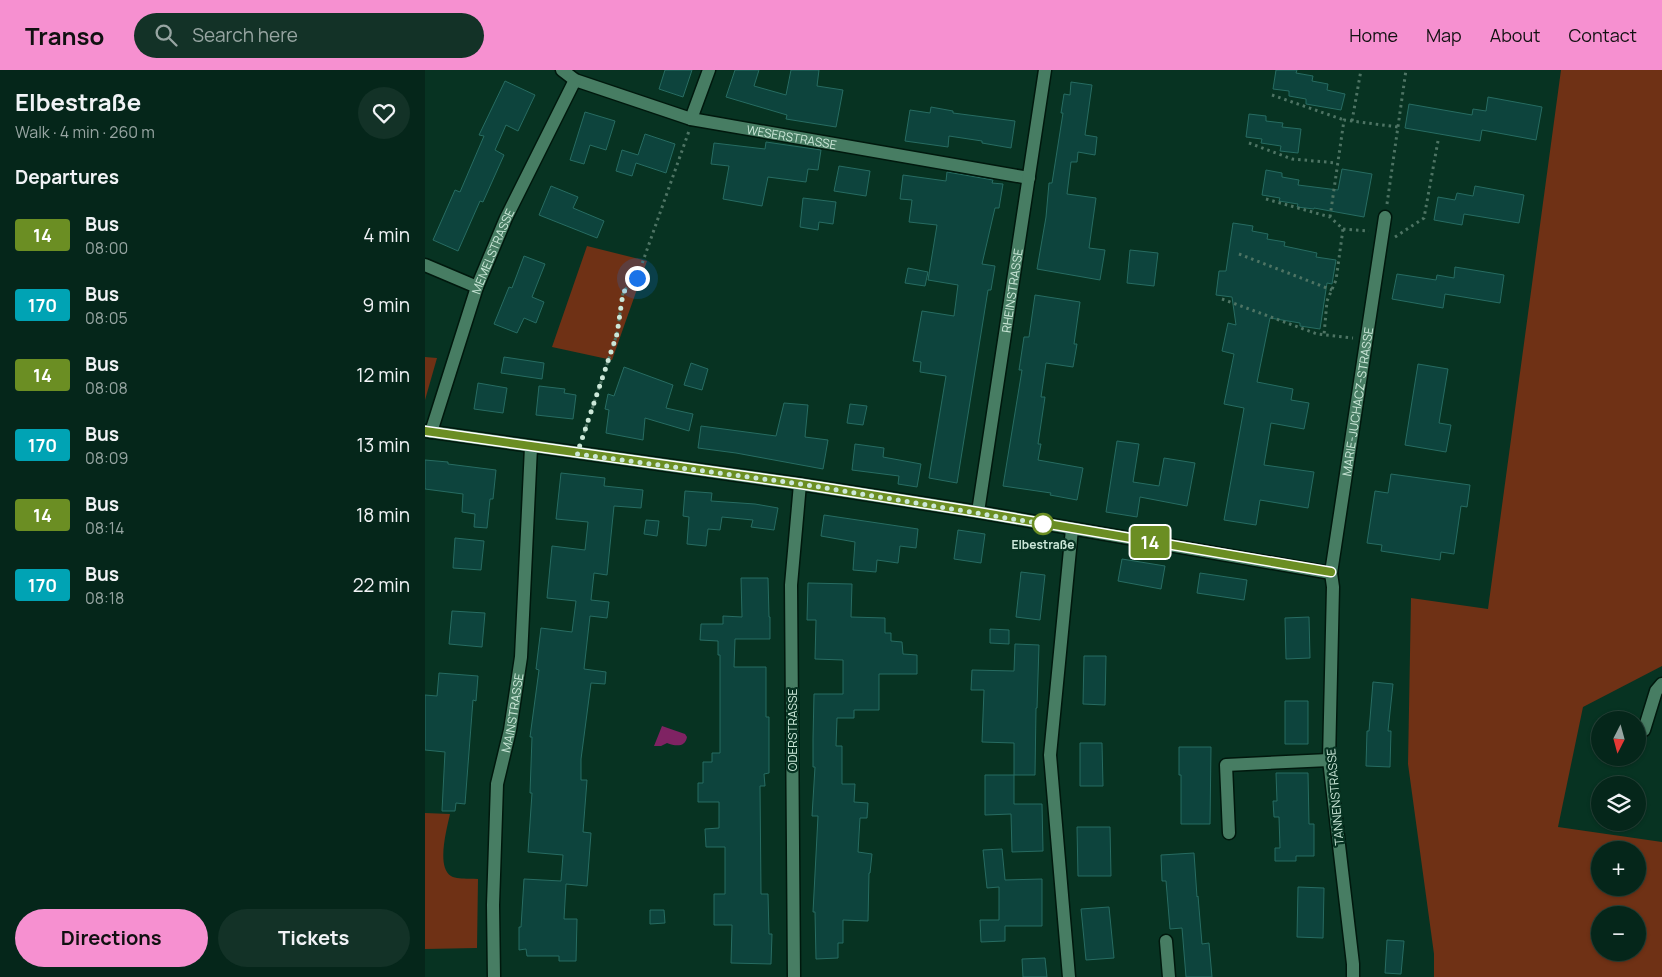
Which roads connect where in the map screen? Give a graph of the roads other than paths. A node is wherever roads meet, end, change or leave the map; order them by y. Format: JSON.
{"nodes":[{"id":1,"x":562,"y":70,"type":"edge"},
{"id":2,"x":709,"y":70,"type":"edge"},
{"id":3,"x":1045,"y":70,"type":"edge"},
{"id":4,"x":575,"y":80,"type":"junction"},
{"id":5,"x":691,"y":119,"type":"junction"},
{"id":6,"x":1029,"y":178,"type":"junction"},
{"id":7,"x":1385,"y":217,"type":"road end"},
{"id":8,"x":425,"y":265,"type":"edge"},
{"id":9,"x":477,"y":287,"type":"junction"},
{"id":10,"x":428,"y":432,"type":"edge"},
{"id":11,"x":531,"y":447,"type":"junction"},
{"id":12,"x":801,"y":484,"type":"junction"},
{"id":13,"x":978,"y":512,"type":"junction"},
{"id":14,"x":1072,"y":529,"type":"junction"},
{"id":15,"x":1331,"y":572,"type":"junction"},
{"id":16,"x":1333,"y":587,"type":"joint"},
{"id":17,"x":1662,"y":684,"type":"edge"},
{"id":18,"x":1646,"y":724,"type":"edge"},
{"id":19,"x":1329,"y":760,"type":"junction"},
{"id":20,"x":1229,"y":833,"type":"dead end"},
{"id":21,"x":1166,"y":941,"type":"dead end"},
{"id":22,"x":494,"y":977,"type":"edge"},
{"id":23,"x":794,"y":977,"type":"edge"},
{"id":24,"x":1069,"y":977,"type":"edge"},
{"id":25,"x":1169,"y":977,"type":"edge"},
{"id":26,"x":1353,"y":977,"type":"edge"}],
"edges":[{"from":1,"to":4,"type":"street","name":"WESERSTRASSE"},
{"from":2,"to":5,"type":"street"},
{"from":3,"to":6,"type":"street","name":"RHEINSTRASSE"},
{"from":4,"to":5,"type":"street","name":"WESERSTRASSE"},
{"from":4,"to":9,"type":"street","name":"MEMELSTRASSE"},
{"from":5,"to":6,"type":"street","name":"WESERSTRASSE"},
{"from":6,"to":13,"type":"street","name":"RHEINSTRASSE"},
{"from":7,"to":15,"type":"street","name":"MARIE-JUCHACZ-STRASSE"},
{"from":8,"to":9,"type":"street"},
{"from":9,"to":10,"type":"street","name":"MEMELSTRASSE"},
{"from":10,"to":11,"type":"street"},
{"from":11,"to":12,"type":"street"},
{"from":11,"to":22,"type":"street","name":"MAINSTRASSE"},
{"from":12,"to":13,"type":"street"},
{"from":12,"to":23,"type":"street","name":"ODERSTRASSE"},
{"from":13,"to":14,"type":"street"},
{"from":14,"to":15,"type":"street"},
{"from":14,"to":24,"type":"street"},
{"from":15,"to":16,"type":"street","name":"MARIE-JUCHACZ-STRASSE"},
{"from":16,"to":19,"type":"street","name":"TANNENSTRASSE"},
{"from":17,"to":18,"type":"street"},
{"from":19,"to":20,"type":"street"},
{"from":19,"to":26,"type":"street","name":"TANNENSTRASSE"},
{"from":21,"to":25,"type":"street"}]}
